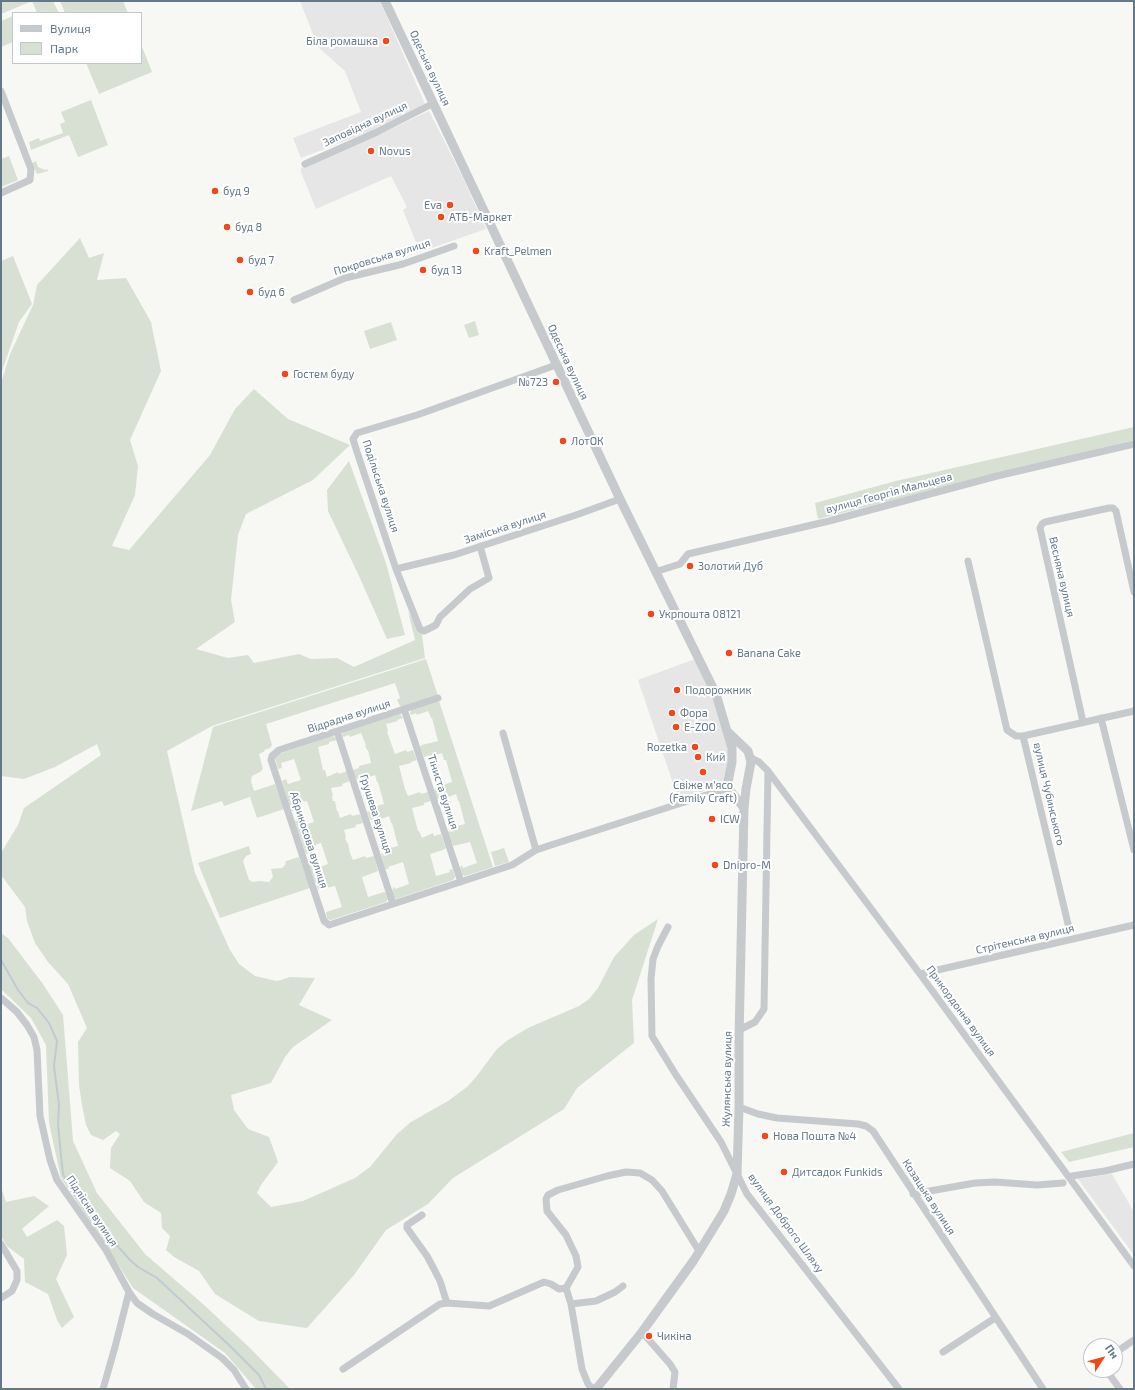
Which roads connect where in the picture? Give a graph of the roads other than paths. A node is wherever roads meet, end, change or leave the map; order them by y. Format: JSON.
{"nodes":[{"id":1,"x":385,"y":1,"type":"edge"},
{"id":2,"x":1,"y":91,"type":"edge"},
{"id":3,"x":434,"y":103,"type":"junction"},
{"id":4,"x":305,"y":164,"type":"dead end"},
{"id":5,"x":1,"y":193,"type":"edge"},
{"id":6,"x":454,"y":246,"type":"dead end"},
{"id":7,"x":294,"y":300,"type":"dead end"},
{"id":8,"x":556,"y":365,"type":"junction"},
{"id":9,"x":1134,"y":444,"type":"edge"},
{"id":10,"x":620,"y":499,"type":"junction"},
{"id":11,"x":480,"y":546,"type":"junction"},
{"id":12,"x":968,"y":561,"type":"dead end"},
{"id":13,"x":396,"y":569,"type":"junction"},
{"id":14,"x":655,"y":572,"type":"junction"},
{"id":15,"x":1134,"y":592,"type":"edge"},
{"id":16,"x":438,"y":698,"type":"dead end"},
{"id":17,"x":404,"y":709,"type":"junction"},
{"id":18,"x":1134,"y":711,"type":"edge"},
{"id":19,"x":1101,"y":718,"type":"junction"},
{"id":20,"x":1083,"y":722,"type":"junction"},
{"id":21,"x":337,"y":731,"type":"junction"},
{"id":22,"x":728,"y":732,"type":"junction"},
{"id":23,"x":503,"y":733,"type":"dead end"},
{"id":24,"x":1023,"y":736,"type":"junction"},
{"id":25,"x":744,"y":748,"type":"junction"},
{"id":26,"x":733,"y":754,"type":"junction"},
{"id":27,"x":751,"y":758,"type":"junction"},
{"id":28,"x":271,"y":760,"type":"joint"},
{"id":29,"x":768,"y":771,"type":"junction"},
{"id":30,"x":746,"y":789,"type":"junction"},
{"id":31,"x":730,"y":791,"type":"junction"},
{"id":32,"x":744,"y":808,"type":"junction"},
{"id":33,"x":536,"y":850,"type":"junction"},
{"id":34,"x":1134,"y":850,"type":"edge"},
{"id":35,"x":460,"y":882,"type":"junction"},
{"id":36,"x":393,"y":904,"type":"junction"},
{"id":37,"x":1134,"y":925,"type":"edge"},
{"id":38,"x":668,"y":926,"type":"dead end"},
{"id":39,"x":1069,"y":928,"type":"dead end"},
{"id":40,"x":920,"y":974,"type":"junction"},
{"id":41,"x":1,"y":998,"type":"edge"},
{"id":42,"x":740,"y":1030,"type":"junction"},
{"id":43,"x":739,"y":1107,"type":"junction"},
{"id":44,"x":1134,"y":1164,"type":"edge"},
{"id":45,"x":737,"y":1174,"type":"junction"},
{"id":46,"x":1072,"y":1176,"type":"dead end"},
{"id":47,"x":1063,"y":1183,"type":"dead end"},
{"id":48,"x":913,"y":1194,"type":"junction"},
{"id":49,"x":422,"y":1216,"type":"dead end"},
{"id":50,"x":1,"y":1244,"type":"edge"},
{"id":51,"x":699,"y":1251,"type":"junction"},
{"id":52,"x":1134,"y":1266,"type":"edge"},
{"id":53,"x":623,"y":1286,"type":"dead end"},
{"id":54,"x":566,"y":1288,"type":"junction"},
{"id":55,"x":128,"y":1292,"type":"junction"},
{"id":56,"x":1,"y":1298,"type":"edge"},
{"id":57,"x":447,"y":1303,"type":"junction"},
{"id":58,"x":570,"y":1304,"type":"junction"},
{"id":59,"x":995,"y":1318,"type":"junction"},
{"id":60,"x":642,"y":1332,"type":"junction"},
{"id":61,"x":1134,"y":1340,"type":"edge"},
{"id":62,"x":1123,"y":1348,"type":"edge"},
{"id":63,"x":943,"y":1352,"type":"dead end"},
{"id":64,"x":343,"y":1369,"type":"dead end"},
{"id":65,"x":1112,"y":1378,"type":"edge"},
{"id":66,"x":103,"y":1389,"type":"edge"},
{"id":67,"x":246,"y":1389,"type":"edge"},
{"id":68,"x":595,"y":1389,"type":"edge"},
{"id":69,"x":674,"y":1389,"type":"edge"},
{"id":70,"x":899,"y":1389,"type":"edge"},
{"id":71,"x":1043,"y":1389,"type":"edge"},
{"id":72,"x":1120,"y":1389,"type":"edge"}],
"edges":[{"from":1,"to":3,"type":"street","name":"Одеська вулиця"},
{"from":2,"to":5,"type":"street"},
{"from":3,"to":4,"type":"street","name":"Заповідна вулиця"},
{"from":3,"to":8,"type":"street","name":"Одеська вулиця"},
{"from":6,"to":7,"type":"street","name":"Покровська вулиця"},
{"from":8,"to":10,"type":"street","name":"Одеська вулиця"},
{"from":8,"to":13,"type":"street","name":"Подільська вулиця"},
{"from":9,"to":14,"type":"street","name":"вулиця Георгія Мальцева"},
{"from":10,"to":11,"type":"street","name":"Заміська вулиця"},
{"from":10,"to":14,"type":"street","name":"Одеська вулиця"},
{"from":11,"to":13,"type":"street","name":"Заміська вулиця"},
{"from":11,"to":13,"type":"street","name":"Подільська вулиця"},
{"from":12,"to":24,"type":"street","name":"вулиця Чубинського"},
{"from":14,"to":22,"type":"street","name":"Одеська вулиця"},
{"from":15,"to":20,"type":"street","name":"Весняна вулиця"},
{"from":16,"to":17,"type":"street","name":"Відрадна вулиця"},
{"from":17,"to":21,"type":"street","name":"Відрадна вулиця"},
{"from":17,"to":35,"type":"street","name":"Тіниста вулиця"},
{"from":18,"to":19,"type":"street"},
{"from":19,"to":20,"type":"street"},
{"from":19,"to":34,"type":"street"},
{"from":20,"to":24,"type":"street"},
{"from":21,"to":28,"type":"street","name":"Відрадна вулиця"},
{"from":21,"to":36,"type":"street","name":"Грушева вулиця"},
{"from":22,"to":25,"type":"street"},
{"from":22,"to":26,"type":"street"},
{"from":23,"to":33,"type":"street"},
{"from":24,"to":39,"type":"street","name":"вулиця Чубинського"},
{"from":25,"to":26,"type":"street"},
{"from":25,"to":27,"type":"street"},
{"from":26,"to":31,"type":"street"},
{"from":27,"to":29,"type":"street","name":"Прикордонна вулиця"},
{"from":27,"to":30,"type":"street","name":"Жулянська вулиця"},
{"from":28,"to":36,"type":"street","name":"Абрикосова вулиця"},
{"from":29,"to":40,"type":"street","name":"Прикордонна вулиця"},
{"from":29,"to":42,"type":"street"},
{"from":30,"to":31,"type":"street"},
{"from":30,"to":32,"type":"street","name":"Жулянська вулиця"},
{"from":31,"to":32,"type":"street"},
{"from":31,"to":33,"type":"street"},
{"from":32,"to":42,"type":"street","name":"Жулянська вулиця"},
{"from":33,"to":35,"type":"street"},
{"from":35,"to":36,"type":"street"},
{"from":37,"to":40,"type":"street","name":"Стрітенська вулиця"},
{"from":38,"to":45,"type":"street","name":"вулиця Доброго Шляху"},
{"from":40,"to":52,"type":"street","name":"Прикордонна вулиця"},
{"from":41,"to":55,"type":"street","name":"Підлісна вулиця"},
{"from":42,"to":43,"type":"street","name":"Жулянська вулиця"},
{"from":43,"to":45,"type":"street","name":"Жулянська вулиця"},
{"from":43,"to":48,"type":"street","name":"Козацька вулиця"},
{"from":44,"to":46,"type":"street"},
{"from":45,"to":51,"type":"street","name":"Жулянська вулиця"},
{"from":45,"to":70,"type":"street","name":"вулиця Доброго Шляху"},
{"from":47,"to":48,"type":"street"},
{"from":48,"to":59,"type":"street","name":"Козацька вулиця"},
{"from":49,"to":57,"type":"street"},
{"from":50,"to":56,"type":"street"},
{"from":51,"to":54,"type":"street"},
{"from":51,"to":60,"type":"street","name":"Жулянська вулиця"},
{"from":53,"to":58,"type":"street"},
{"from":54,"to":57,"type":"street"},
{"from":54,"to":58,"type":"street"},
{"from":55,"to":66,"type":"street"},
{"from":55,"to":67,"type":"street","name":"Підлісна вулиця"},
{"from":57,"to":64,"type":"street"},
{"from":58,"to":68,"type":"street"},
{"from":59,"to":63,"type":"street"},
{"from":59,"to":71,"type":"street","name":"Козацька вулиця"},
{"from":60,"to":68,"type":"street","name":"Жулянська вулиця"},
{"from":60,"to":69,"type":"street"},
{"from":61,"to":62,"type":"street"},
{"from":65,"to":72,"type":"street"}]}
